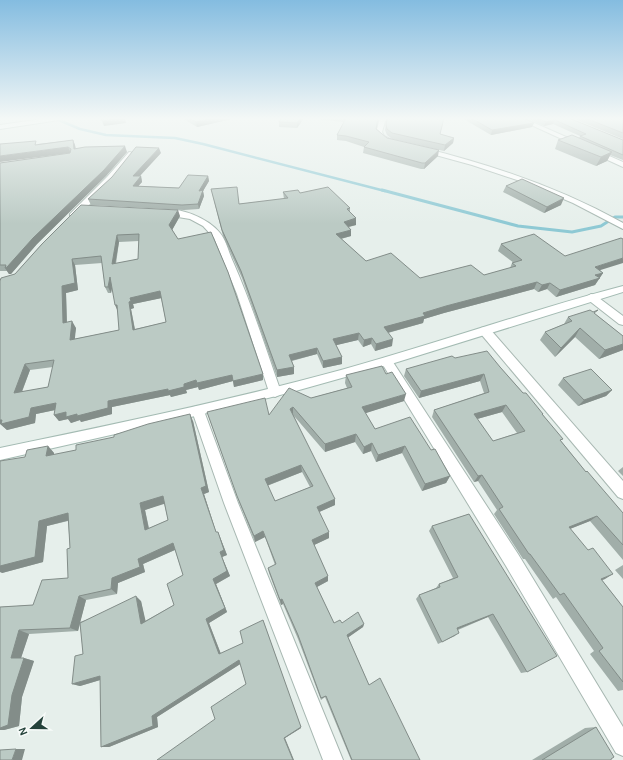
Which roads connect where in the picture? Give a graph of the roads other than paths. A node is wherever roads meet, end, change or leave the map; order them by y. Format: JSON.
{"nodes":[{"id":1,"x":130,"y":153,"type":"edge"},
{"id":2,"x":438,"y":153,"type":"edge"},
{"id":3,"x":597,"y":153,"type":"edge"},
{"id":4,"x":623,"y":165,"type":"edge"},
{"id":5,"x":82,"y":208,"type":"junction"},
{"id":6,"x":97,"y":209,"type":"edge"},
{"id":7,"x":151,"y":212,"type":"edge"},
{"id":8,"x":66,"y":222,"type":"edge"},
{"id":9,"x":622,"y":226,"type":"edge"},
{"id":10,"x":623,"y":289,"type":"edge"},
{"id":11,"x":591,"y":297,"type":"junction"},
{"id":12,"x":623,"y":322,"type":"edge"},
{"id":13,"x":485,"y":331,"type":"junction"},
{"id":14,"x":387,"y":362,"type":"junction"},
{"id":15,"x":275,"y":392,"type":"junction"},
{"id":16,"x":198,"y":411,"type":"junction"},
{"id":17,"x":0,"y":454,"type":"edge"},
{"id":18,"x":623,"y":492,"type":"edge"},
{"id":19,"x":623,"y":746,"type":"edge"},
{"id":20,"x":333,"y":760,"type":"edge"}],
"edges":[{"from":1,"to":5,"type":"street"},
{"from":2,"to":9,"type":"street"},
{"from":3,"to":4,"type":"street"},
{"from":5,"to":6,"type":"street"},
{"from":5,"to":8,"type":"street"},
{"from":7,"to":15,"type":"street"},
{"from":10,"to":11,"type":"street"},
{"from":11,"to":12,"type":"street"},
{"from":11,"to":13,"type":"street"},
{"from":13,"to":14,"type":"street"},
{"from":13,"to":18,"type":"street"},
{"from":14,"to":15,"type":"street"},
{"from":14,"to":19,"type":"street"},
{"from":15,"to":16,"type":"street"},
{"from":16,"to":17,"type":"street"},
{"from":16,"to":20,"type":"street"}]}
